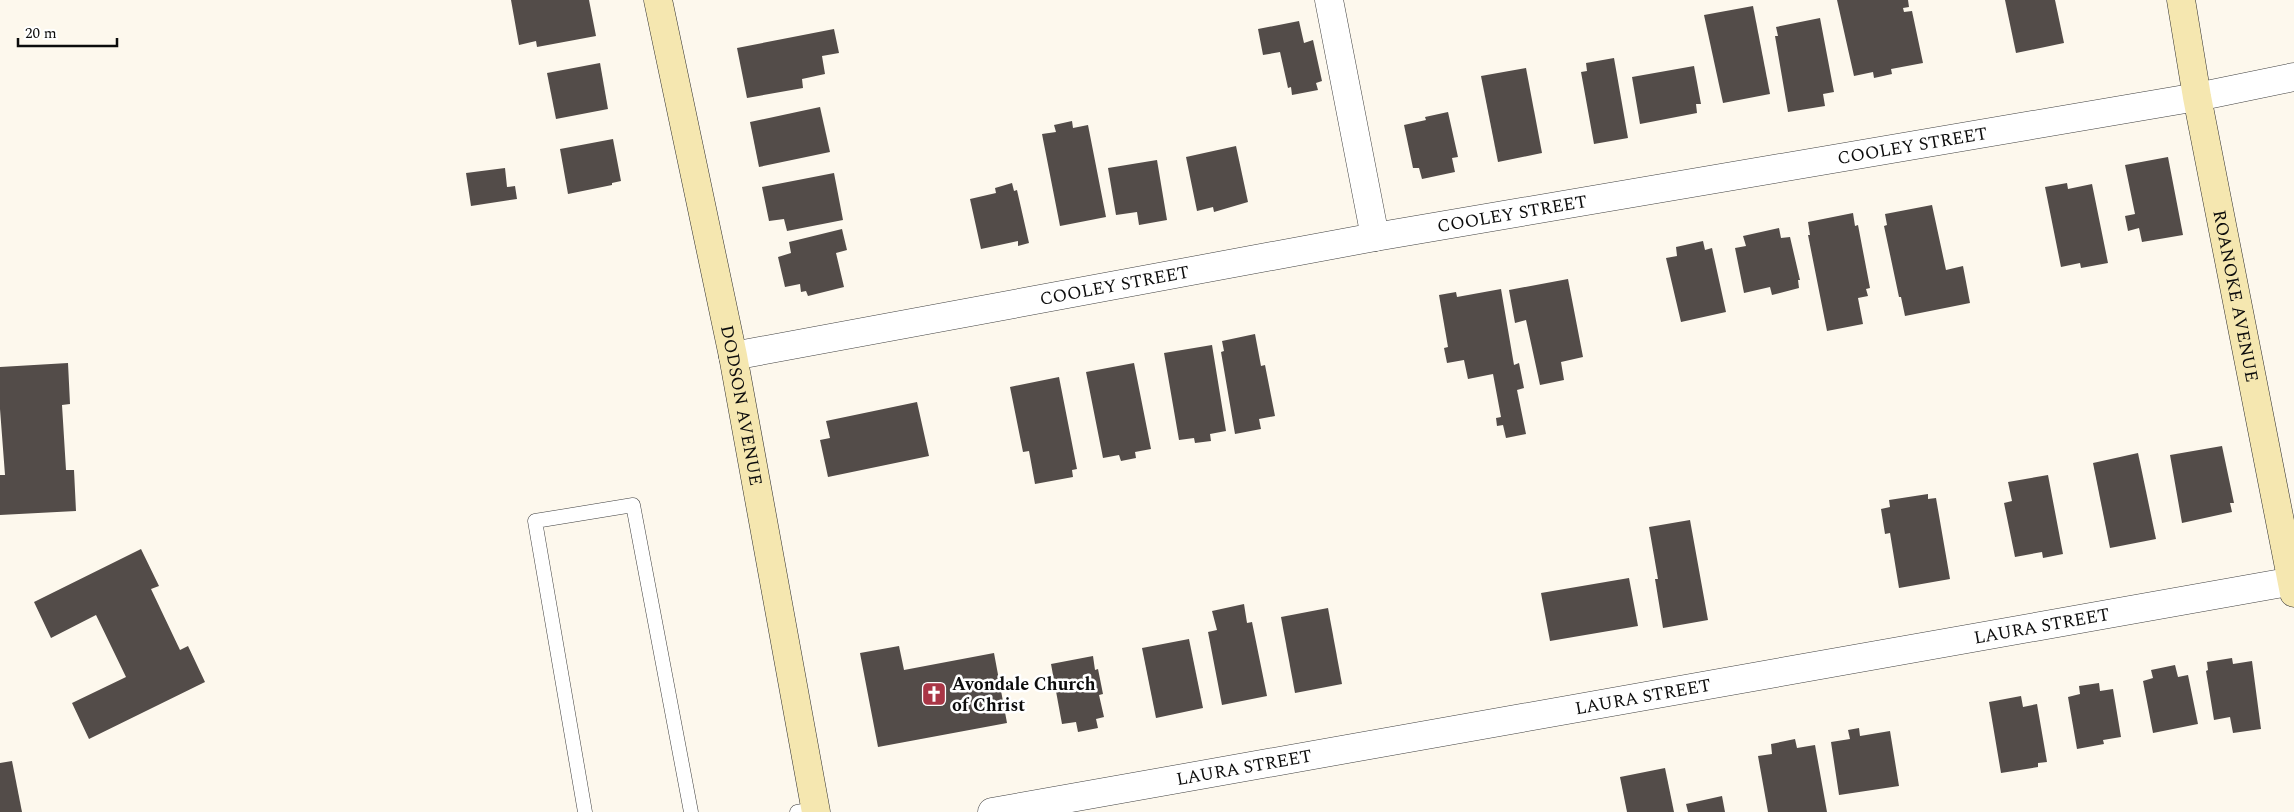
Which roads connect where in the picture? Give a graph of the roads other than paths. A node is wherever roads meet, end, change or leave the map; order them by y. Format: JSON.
{"nodes":[{"id":1,"x":658,"y":0,"type":"edge"},
{"id":2,"x":1329,"y":0,"type":"edge"},
{"id":3,"x":2181,"y":0,"type":"edge"},
{"id":4,"x":2294,"y":77,"type":"edge"},
{"id":5,"x":2197,"y":97,"type":"junction"},
{"id":6,"x":1375,"y":237,"type":"junction"},
{"id":7,"x":732,"y":356,"type":"junction"},
{"id":8,"x":2293,"y":585,"type":"edge"},
{"id":9,"x":809,"y":811,"type":"edge"},
{"id":10,"x":585,"y":812,"type":"edge"},
{"id":11,"x":692,"y":812,"type":"edge"},
{"id":12,"x":992,"y":812,"type":"edge"}],
"edges":[{"from":1,"to":7,"type":"main road","name":"DODSON AVENUE"},
{"from":2,"to":6,"type":"street"},
{"from":3,"to":5,"type":"main road","name":"ROANOKE AVENUE"},
{"from":4,"to":5,"type":"street","name":"COOLEY STREET"},
{"from":5,"to":6,"type":"street","name":"COOLEY STREET"},
{"from":5,"to":8,"type":"main road","name":"ROANOKE AVENUE"},
{"from":6,"to":7,"type":"street","name":"COOLEY STREET"},
{"from":7,"to":9,"type":"main road","name":"DODSON AVENUE"},
{"from":8,"to":12,"type":"street","name":"LAURA STREET"},
{"from":10,"to":11,"type":"lane"}]}
